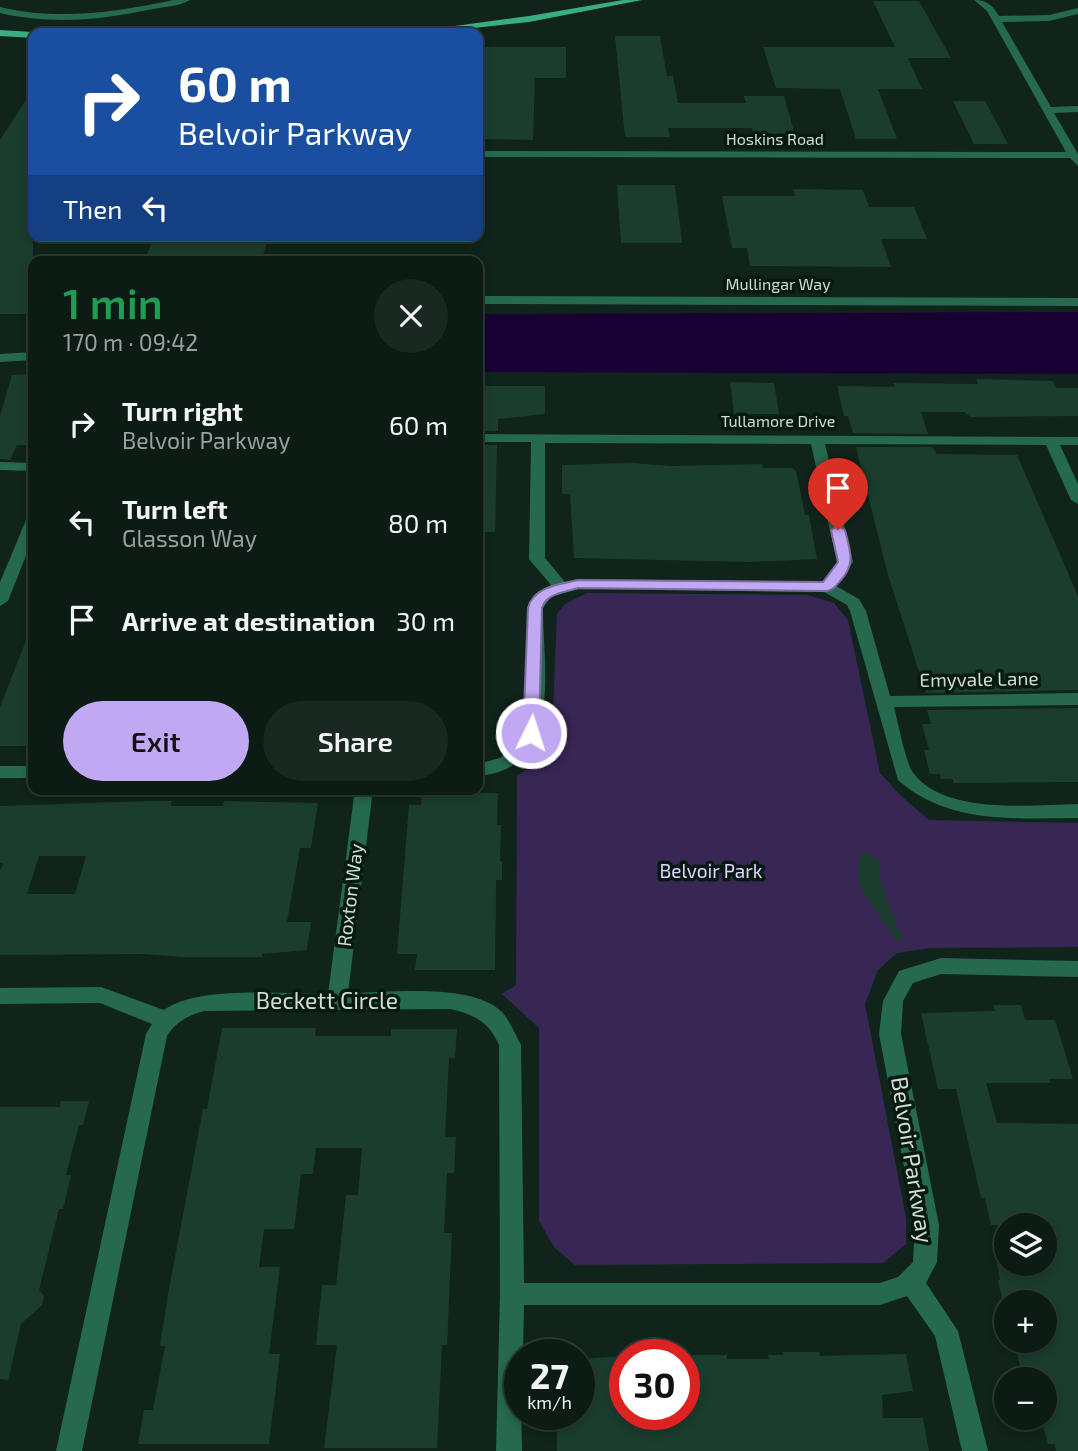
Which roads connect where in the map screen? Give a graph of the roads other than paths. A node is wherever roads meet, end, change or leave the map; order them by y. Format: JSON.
{"nodes":[{"id":1,"x":186,"y":0,"type":"edge"},
{"id":2,"x":638,"y":0,"type":"edge"},
{"id":3,"x":978,"y":0,"type":"edge"},
{"id":4,"x":0,"y":10,"type":"edge"},
{"id":5,"x":1078,"y":11,"type":"edge"},
{"id":6,"x":996,"y":19,"type":"junction"},
{"id":7,"x":451,"y":28,"type":"edge"},
{"id":8,"x":0,"y":33,"type":"edge"},
{"id":9,"x":28,"y":35,"type":"edge"},
{"id":10,"x":1078,"y":109,"type":"edge"},
{"id":11,"x":1049,"y":110,"type":"junction"},
{"id":12,"x":483,"y":154,"type":"edge"},
{"id":13,"x":1075,"y":159,"type":"edge"},
{"id":14,"x":483,"y":300,"type":"edge"},
{"id":15,"x":1078,"y":302,"type":"edge"},
{"id":16,"x":28,"y":356,"type":"edge"},
{"id":17,"x":0,"y":358,"type":"edge"},
{"id":18,"x":483,"y":438,"type":"edge"},
{"id":19,"x":538,"y":438,"type":"junction"},
{"id":20,"x":817,"y":439,"type":"junction"},
{"id":21,"x":1078,"y":441,"type":"edge"},
{"id":22,"x":1052,"y":442,"type":"junction"},
{"id":23,"x":0,"y":466,"type":"edge"},
{"id":24,"x":28,"y":467,"type":"edge"},
{"id":25,"x":1078,"y":500,"type":"edge"},
{"id":26,"x":28,"y":532,"type":"edge"},
{"id":27,"x":561,"y":587,"type":"junction"},
{"id":28,"x":827,"y":587,"type":"junction"},
{"id":29,"x":0,"y":601,"type":"edge"},
{"id":30,"x":1078,"y":699,"type":"edge"},
{"id":31,"x":881,"y":702,"type":"junction"},
{"id":32,"x":483,"y":769,"type":"edge"},
{"id":33,"x":0,"y":772,"type":"edge"},
{"id":34,"x":28,"y":772,"type":"edge"},
{"id":35,"x":363,"y":795,"type":"edge"},
{"id":36,"x":1078,"y":811,"type":"edge"},
{"id":37,"x":1078,"y":969,"type":"edge"},
{"id":38,"x":0,"y":996,"type":"edge"},
{"id":39,"x":337,"y":1001,"type":"junction"},
{"id":40,"x":166,"y":1020,"type":"junction"},
{"id":41,"x":912,"y":1283,"type":"junction"},
{"id":42,"x":512,"y":1294,"type":"junction"},
{"id":43,"x":69,"y":1451,"type":"edge"},
{"id":44,"x":509,"y":1451,"type":"edge"},
{"id":45,"x":975,"y":1451,"type":"edge"}],
"edges":[{"from":1,"to":4,"type":"street"},
{"from":2,"to":7,"type":"main road"},
{"from":3,"to":6,"type":"street"},
{"from":5,"to":6,"type":"street"},
{"from":6,"to":11,"type":"street"},
{"from":8,"to":9,"type":"main road"},
{"from":10,"to":11,"type":"street"},
{"from":11,"to":13,"type":"street"},
{"from":12,"to":13,"type":"street","name":"Hoskins Road"},
{"from":14,"to":15,"type":"street","name":"Mullingar Way"},
{"from":16,"to":17,"type":"street"},
{"from":18,"to":19,"type":"street","name":"Tullamore Drive"},
{"from":19,"to":20,"type":"street","name":"Tullamore Drive"},
{"from":19,"to":27,"type":"street"},
{"from":20,"to":22,"type":"street","name":"Tullamore Drive"},
{"from":20,"to":28,"type":"street"},
{"from":21,"to":22,"type":"street","name":"Tullamore Drive"},
{"from":22,"to":25,"type":"street"},
{"from":23,"to":24,"type":"street"},
{"from":26,"to":29,"type":"street"},
{"from":27,"to":28,"type":"street"},
{"from":27,"to":32,"type":"street"},
{"from":28,"to":31,"type":"street"},
{"from":30,"to":31,"type":"street","name":"Emyvale Lane"},
{"from":31,"to":36,"type":"street"},
{"from":33,"to":34,"type":"street"},
{"from":35,"to":39,"type":"street","name":"Roxton Way"},
{"from":37,"to":41,"type":"street","name":"Belvoir Parkway"},
{"from":38,"to":40,"type":"street"},
{"from":39,"to":40,"type":"street","name":"Beckett Circle"},
{"from":39,"to":42,"type":"street","name":"Beckett Circle"},
{"from":40,"to":43,"type":"street"},
{"from":41,"to":42,"type":"street"},
{"from":41,"to":45,"type":"street"},
{"from":42,"to":44,"type":"street","name":"Beckett Circle"}]}
